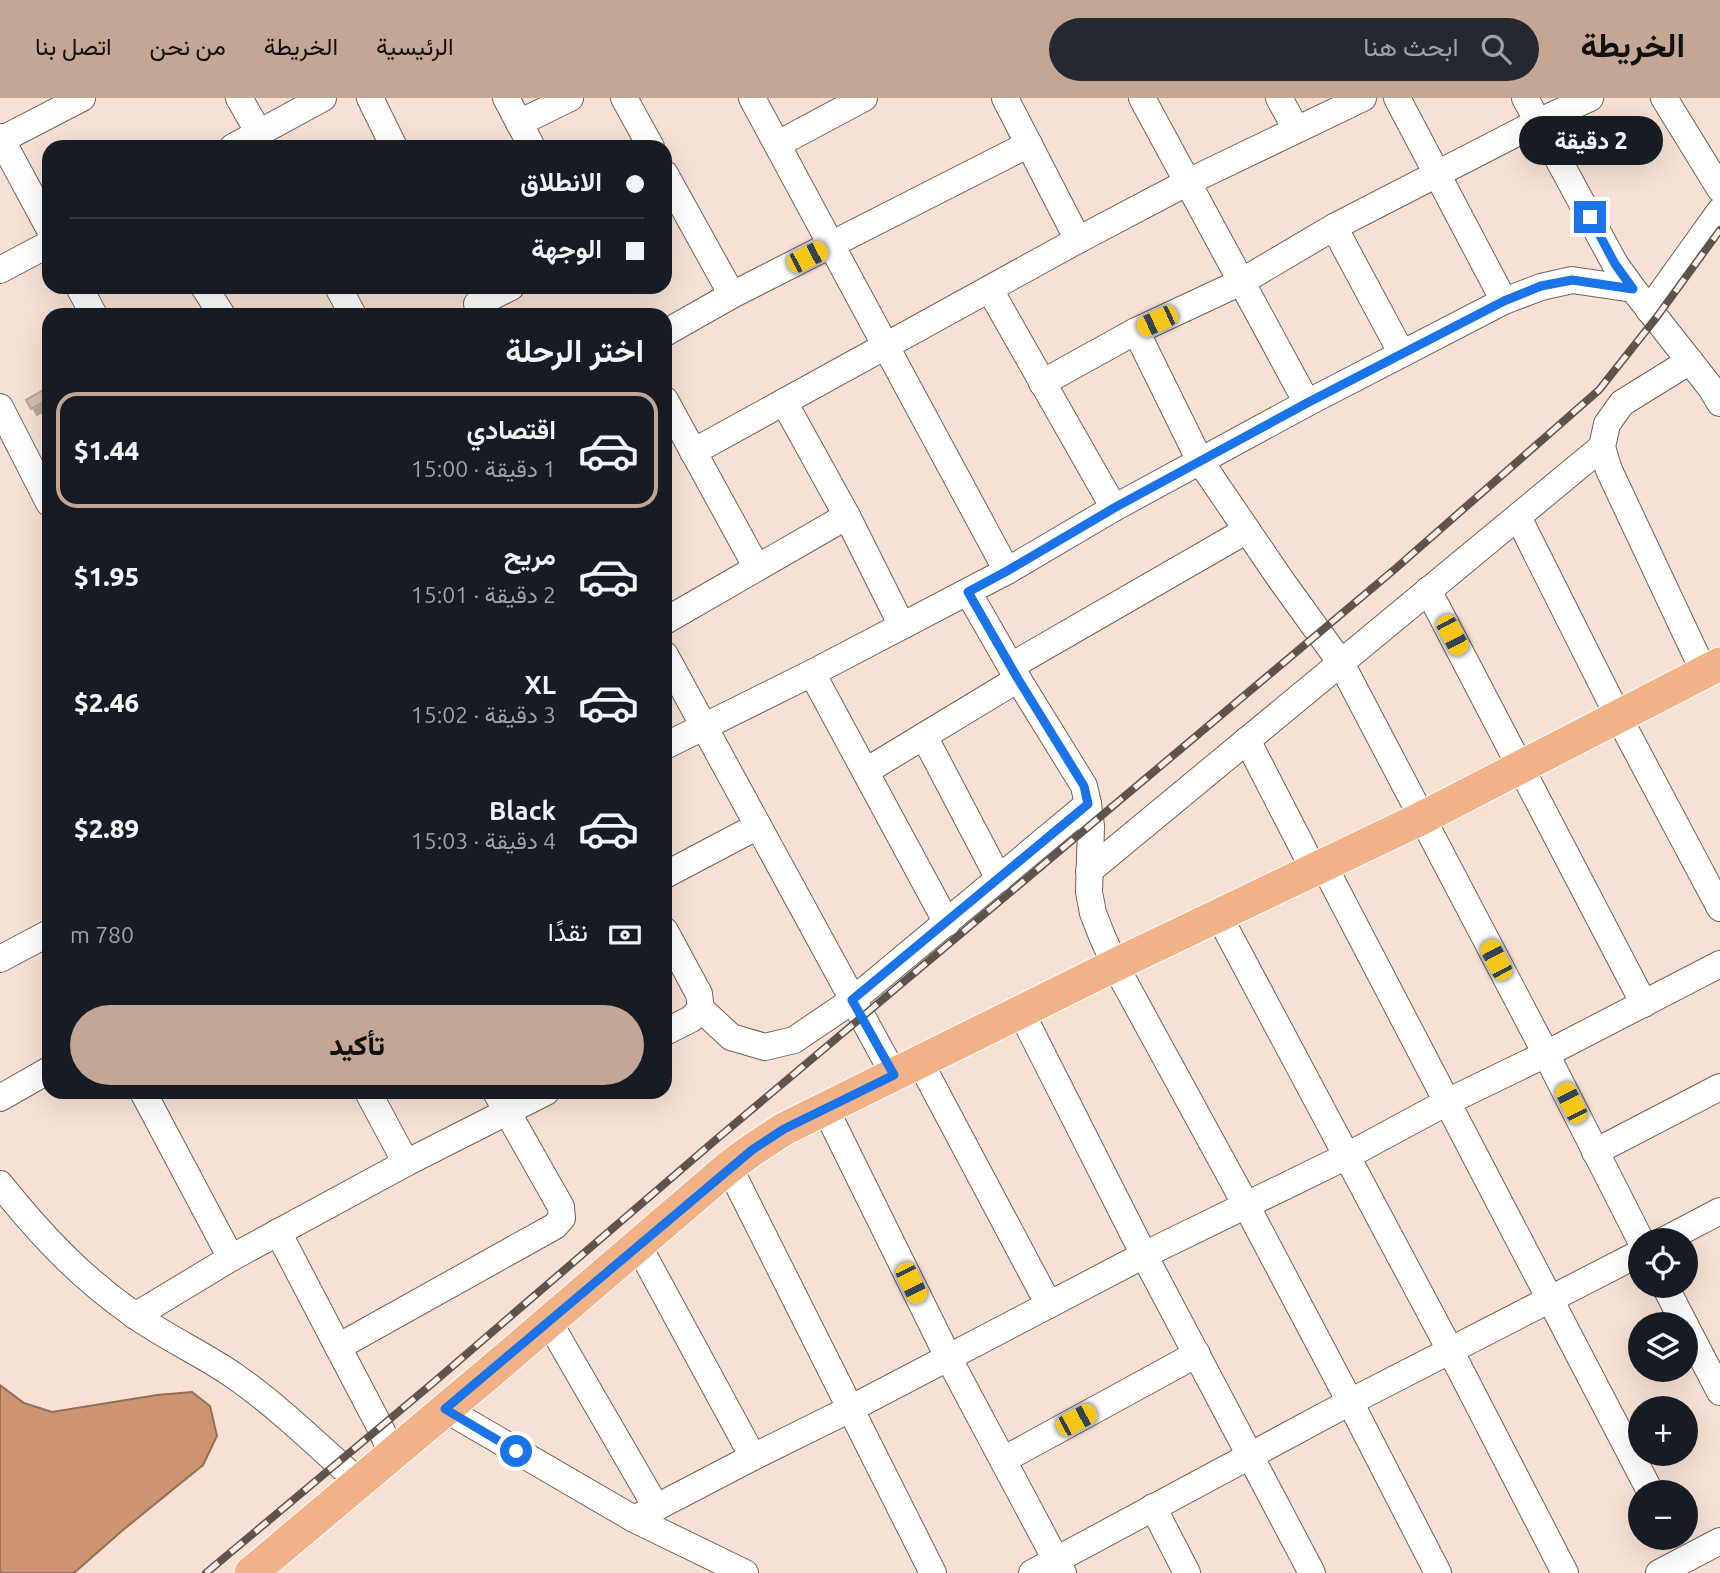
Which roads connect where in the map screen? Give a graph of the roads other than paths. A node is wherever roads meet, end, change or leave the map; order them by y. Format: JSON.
{"nodes":[{"id":1,"x":82,"y":98,"type":"edge"},
{"id":2,"x":239,"y":98,"type":"edge"},
{"id":3,"x":323,"y":98,"type":"edge"},
{"id":4,"x":370,"y":98,"type":"edge"},
{"id":5,"x":506,"y":98,"type":"edge"},
{"id":6,"x":570,"y":98,"type":"edge"},
{"id":7,"x":624,"y":98,"type":"edge"},
{"id":8,"x":752,"y":98,"type":"edge"},
{"id":9,"x":864,"y":98,"type":"edge"},
{"id":10,"x":1005,"y":98,"type":"edge"},
{"id":11,"x":1142,"y":98,"type":"edge"},
{"id":12,"x":1279,"y":98,"type":"edge"},
{"id":13,"x":1363,"y":98,"type":"edge"},
{"id":14,"x":1397,"y":98,"type":"edge"},
{"id":15,"x":1525,"y":98,"type":"edge"},
{"id":16,"x":1590,"y":98,"type":"edge"},
{"id":17,"x":1664,"y":98,"type":"edge"},
{"id":18,"x":1538,"y":122,"type":"junction"},
{"id":19,"x":519,"y":123,"type":"junction"},
{"id":20,"x":1296,"y":130,"type":"junction"},
{"id":21,"x":259,"y":133,"type":"junction"},
{"id":22,"x":1,"y":139,"type":"edge"},
{"id":23,"x":246,"y":140,"type":"edge"},
{"id":24,"x":391,"y":140,"type":"edge"},
{"id":25,"x":528,"y":140,"type":"edge"},
{"id":26,"x":647,"y":140,"type":"edge"},
{"id":27,"x":778,"y":144,"type":"junction"},
{"id":28,"x":1030,"y":144,"type":"junction"},
{"id":29,"x":1438,"y":174,"type":"junction"},
{"id":30,"x":1188,"y":182,"type":"junction"},
{"id":31,"x":1720,"y":189,"type":"edge"},
{"id":32,"x":673,"y":206,"type":"edge"},
{"id":33,"x":1720,"y":211,"type":"edge"},
{"id":34,"x":42,"y":215,"type":"edge"},
{"id":35,"x":1334,"y":227,"type":"junction"},
{"id":36,"x":1078,"y":240,"type":"junction"},
{"id":37,"x":831,"y":244,"type":"junction"},
{"id":38,"x":42,"y":248,"type":"edge"},
{"id":39,"x":0,"y":270,"type":"edge"},
{"id":40,"x":1241,"y":282,"type":"junction"},
{"id":41,"x":990,"y":290,"type":"junction"},
{"id":42,"x":495,"y":294,"type":"edge"},
{"id":43,"x":732,"y":295,"type":"junction"},
{"id":44,"x":1641,"y":300,"type":"junction"},
{"id":45,"x":1504,"y":301,"type":"junction"},
{"id":46,"x":476,"y":302,"type":"edge"},
{"id":47,"x":672,"y":329,"type":"edge"},
{"id":48,"x":1136,"y":331,"type":"junction"},
{"id":49,"x":886,"y":347,"type":"junction"},
{"id":50,"x":1402,"y":354,"type":"junction"},
{"id":51,"x":1690,"y":360,"type":"junction"},
{"id":52,"x":1042,"y":383,"type":"junction"},
{"id":53,"x":1717,"y":391,"type":"edge"},
{"id":54,"x":785,"y":402,"type":"junction"},
{"id":55,"x":1307,"y":403,"type":"junction"},
{"id":56,"x":0,"y":407,"type":"edge"},
{"id":57,"x":672,"y":413,"type":"edge"},
{"id":58,"x":1602,"y":447,"type":"junction"},
{"id":59,"x":693,"y":452,"type":"junction"},
{"id":60,"x":1200,"y":461,"type":"junction"},
{"id":61,"x":42,"y":489,"type":"edge"},
{"id":62,"x":1114,"y":508,"type":"junction"},
{"id":63,"x":847,"y":516,"type":"junction"},
{"id":64,"x":1518,"y":517,"type":"junction"},
{"id":65,"x":1247,"y":530,"type":"junction"},
{"id":66,"x":757,"y":568,"type":"junction"},
{"id":67,"x":1007,"y":571,"type":"junction"},
{"id":68,"x":1429,"y":590,"type":"junction"},
{"id":69,"x":968,"y":592,"type":"junction"},
{"id":70,"x":672,"y":617,"type":"edge"},
{"id":71,"x":902,"y":626,"type":"junction"},
{"id":72,"x":1340,"y":663,"type":"junction"},
{"id":73,"x":672,"y":668,"type":"edge"},
{"id":74,"x":1715,"y":670,"type":"edge"},
{"id":75,"x":812,"y":673,"type":"junction"},
{"id":76,"x":1015,"y":673,"type":"junction"},
{"id":77,"x":1618,"y":716,"type":"junction"},
{"id":78,"x":703,"y":726,"type":"junction"},
{"id":79,"x":923,"y":736,"type":"junction"},
{"id":80,"x":1247,"y":740,"type":"junction"},
{"id":81,"x":672,"y":742,"type":"edge"},
{"id":82,"x":1521,"y":767,"type":"junction"},
{"id":83,"x":866,"y":771,"type":"junction"},
{"id":84,"x":1088,"y":804,"type":"junction"},
{"id":85,"x":1422,"y":818,"type":"junction"},
{"id":86,"x":758,"y":826,"type":"junction"},
{"id":87,"x":1319,"y":868,"type":"junction"},
{"id":88,"x":672,"y":871,"type":"edge"},
{"id":89,"x":1089,"y":871,"type":"junction"},
{"id":90,"x":999,"y":879,"type":"junction"},
{"id":91,"x":1720,"y":908,"type":"edge"},
{"id":92,"x":1219,"y":916,"type":"junction"},
{"id":93,"x":947,"y":923,"type":"junction"},
{"id":94,"x":42,"y":943,"type":"edge"},
{"id":95,"x":672,"y":944,"type":"edge"},
{"id":96,"x":0,"y":959,"type":"edge"},
{"id":97,"x":1720,"y":964,"type":"edge"},
{"id":98,"x":1115,"y":965,"type":"junction"},
{"id":99,"x":852,"y":1000,"type":"junction"},
{"id":100,"x":1644,"y":1004,"type":"junction"},
{"id":101,"x":701,"y":1009,"type":"junction"},
{"id":102,"x":1021,"y":1012,"type":"junction"},
{"id":103,"x":672,"y":1028,"type":"edge"},
{"id":104,"x":1546,"y":1054,"type":"junction"},
{"id":105,"x":907,"y":1068,"type":"junction"},
{"id":106,"x":42,"y":1074,"type":"edge"},
{"id":107,"x":1720,"y":1087,"type":"edge"},
{"id":108,"x":0,"y":1098,"type":"edge"},
{"id":109,"x":147,"y":1099,"type":"edge"},
{"id":110,"x":372,"y":1099,"type":"edge"},
{"id":111,"x":502,"y":1102,"type":"edge"},
{"id":112,"x":1447,"y":1102,"type":"junction"},
{"id":113,"x":825,"y":1108,"type":"junction"},
{"id":114,"x":1595,"y":1152,"type":"junction"},
{"id":115,"x":1347,"y":1156,"type":"junction"},
{"id":116,"x":406,"y":1163,"type":"junction"},
{"id":117,"x":729,"y":1167,"type":"junction"},
{"id":118,"x":0,"y":1184,"type":"edge"},
{"id":119,"x":1246,"y":1205,"type":"junction"},
{"id":120,"x":1720,"y":1211,"type":"edge"},
{"id":121,"x":1634,"y":1228,"type":"edge"},
{"id":122,"x":1688,"y":1228,"type":"edge"},
{"id":123,"x":278,"y":1233,"type":"junction"},
{"id":124,"x":638,"y":1245,"type":"junction"},
{"id":125,"x":1144,"y":1255,"type":"junction"},
{"id":126,"x":231,"y":1258,"type":"junction"},
{"id":127,"x":1628,"y":1259,"type":"edge"},
{"id":128,"x":1550,"y":1300,"type":"junction"},
{"id":129,"x":1049,"y":1305,"type":"junction"},
{"id":130,"x":135,"y":1316,"type":"junction"},
{"id":131,"x":549,"y":1322,"type":"junction"},
{"id":132,"x":338,"y":1347,"type":"junction"},
{"id":133,"x":1450,"y":1350,"type":"junction"},
{"id":134,"x":1698,"y":1350,"type":"edge"},
{"id":135,"x":1197,"y":1354,"type":"junction"},
{"id":136,"x":948,"y":1357,"type":"junction"},
{"id":137,"x":1720,"y":1392,"type":"edge"},
{"id":138,"x":1350,"y":1402,"type":"junction"},
{"id":139,"x":445,"y":1409,"type":"junction"},
{"id":140,"x":850,"y":1409,"type":"junction"},
{"id":141,"x":392,"y":1454,"type":"junction"},
{"id":142,"x":1250,"y":1454,"type":"junction"},
{"id":143,"x":753,"y":1457,"type":"junction"},
{"id":144,"x":1003,"y":1460,"type":"junction"},
{"id":145,"x":1644,"y":1480,"type":"edge"},
{"id":146,"x":359,"y":1482,"type":"junction"},
{"id":147,"x":1153,"y":1507,"type":"junction"},
{"id":148,"x":645,"y":1513,"type":"junction"},
{"id":149,"x":1720,"y":1541,"type":"edge"},
{"id":150,"x":1685,"y":1557,"type":"edge"},
{"id":151,"x":1059,"y":1567,"type":"edge"},
{"id":152,"x":251,"y":1573,"type":"edge"},
{"id":153,"x":746,"y":1573,"type":"edge"},
{"id":154,"x":933,"y":1573,"type":"edge"},
{"id":155,"x":1032,"y":1573,"type":"edge"},
{"id":156,"x":1187,"y":1573,"type":"edge"},
{"id":157,"x":1312,"y":1573,"type":"edge"},
{"id":158,"x":1437,"y":1573,"type":"edge"},
{"id":159,"x":1565,"y":1573,"type":"edge"},
{"id":160,"x":1659,"y":1573,"type":"edge"}],
"edges":[{"from":1,"to":22,"type":"street"},
{"from":2,"to":21,"type":"street"},
{"from":3,"to":21,"type":"street"},
{"from":4,"to":24,"type":"street"},
{"from":5,"to":19,"type":"street"},
{"from":6,"to":19,"type":"street"},
{"from":7,"to":26,"type":"street"},
{"from":8,"to":27,"type":"street"},
{"from":9,"to":27,"type":"street"},
{"from":10,"to":28,"type":"street"},
{"from":11,"to":30,"type":"street"},
{"from":12,"to":20,"type":"street"},
{"from":13,"to":20,"type":"street"},
{"from":14,"to":29,"type":"street"},
{"from":15,"to":18,"type":"street"},
{"from":16,"to":18,"type":"street"},
{"from":17,"to":31,"type":"street"},
{"from":18,"to":29,"type":"street"},
{"from":18,"to":44,"type":"street"},
{"from":19,"to":25,"type":"street"},
{"from":20,"to":30,"type":"street"},
{"from":21,"to":23,"type":"street"},
{"from":22,"to":34,"type":"street"},
{"from":27,"to":37,"type":"street"},
{"from":28,"to":36,"type":"street"},
{"from":28,"to":37,"type":"street"},
{"from":29,"to":35,"type":"street"},
{"from":29,"to":45,"type":"street"},
{"from":30,"to":36,"type":"street"},
{"from":30,"to":40,"type":"street"},
{"from":32,"to":43,"type":"street"},
{"from":33,"to":44,"type":"street"},
{"from":35,"to":40,"type":"street"},
{"from":35,"to":50,"type":"street"},
{"from":36,"to":41,"type":"street"},
{"from":37,"to":43,"type":"street"},
{"from":37,"to":49,"type":"street"},
{"from":38,"to":39,"type":"street"},
{"from":40,"to":48,"type":"street"},
{"from":40,"to":55,"type":"street"},
{"from":41,"to":49,"type":"street"},
{"from":41,"to":52,"type":"street"},
{"from":42,"to":46,"type":"street"},
{"from":43,"to":47,"type":"street"},
{"from":44,"to":45,"type":"street"},
{"from":44,"to":51,"type":"street"},
{"from":45,"to":50,"type":"street"},
{"from":48,"to":52,"type":"street"},
{"from":48,"to":60,"type":"street"},
{"from":49,"to":54,"type":"street"},
{"from":49,"to":67,"type":"street"},
{"from":50,"to":55,"type":"street"},
{"from":51,"to":53,"type":"street"},
{"from":51,"to":58,"type":"street"},
{"from":52,"to":62,"type":"street"},
{"from":54,"to":59,"type":"street"},
{"from":54,"to":63,"type":"street"},
{"from":55,"to":60,"type":"street"},
{"from":56,"to":61,"type":"street"},
{"from":57,"to":59,"type":"street"},
{"from":58,"to":64,"type":"street"},
{"from":58,"to":74,"type":"street"},
{"from":59,"to":66,"type":"street"},
{"from":60,"to":62,"type":"street"},
{"from":60,"to":65,"type":"street"},
{"from":62,"to":67,"type":"street"},
{"from":63,"to":66,"type":"street"},
{"from":63,"to":71,"type":"street"},
{"from":64,"to":68,"type":"street"},
{"from":64,"to":77,"type":"street"},
{"from":65,"to":72,"type":"street"},
{"from":65,"to":76,"type":"street"},
{"from":66,"to":70,"type":"street"},
{"from":67,"to":69,"type":"street"},
{"from":68,"to":72,"type":"street"},
{"from":68,"to":82,"type":"street"},
{"from":69,"to":71,"type":"street"},
{"from":69,"to":76,"type":"street"},
{"from":71,"to":75,"type":"street"},
{"from":72,"to":80,"type":"street"},
{"from":72,"to":85,"type":"street"},
{"from":73,"to":78,"type":"street"},
{"from":74,"to":77,"type":"main road"},
{"from":75,"to":78,"type":"street"},
{"from":75,"to":83,"type":"street"},
{"from":76,"to":79,"type":"street"},
{"from":76,"to":84,"type":"street"},
{"from":77,"to":82,"type":"main road"},
{"from":77,"to":91,"type":"street"},
{"from":78,"to":81,"type":"street"},
{"from":78,"to":86,"type":"street"},
{"from":79,"to":83,"type":"street"},
{"from":79,"to":90,"type":"street"},
{"from":80,"to":87,"type":"street"},
{"from":80,"to":89,"type":"street"},
{"from":82,"to":85,"type":"main road"},
{"from":82,"to":100,"type":"street"},
{"from":83,"to":93,"type":"street"},
{"from":84,"to":89,"type":"street"},
{"from":84,"to":90,"type":"street"},
{"from":85,"to":87,"type":"main road"},
{"from":85,"to":104,"type":"street"},
{"from":86,"to":88,"type":"street"},
{"from":86,"to":99,"type":"street"},
{"from":87,"to":92,"type":"main road"},
{"from":87,"to":112,"type":"street"},
{"from":89,"to":98,"type":"street"},
{"from":90,"to":93,"type":"street"},
{"from":92,"to":98,"type":"main road"},
{"from":92,"to":115,"type":"street"},
{"from":93,"to":99,"type":"street"},
{"from":94,"to":96,"type":"street"},
{"from":95,"to":101,"type":"street"},
{"from":97,"to":100,"type":"street"},
{"from":98,"to":102,"type":"main road"},
{"from":98,"to":119,"type":"street"},
{"from":99,"to":101,"type":"street"},
{"from":99,"to":105,"type":"street"},
{"from":100,"to":104,"type":"street"},
{"from":101,"to":103,"type":"street"},
{"from":102,"to":105,"type":"main road"},
{"from":102,"to":125,"type":"street"},
{"from":104,"to":112,"type":"street"},
{"from":104,"to":114,"type":"street"},
{"from":105,"to":113,"type":"main road"},
{"from":105,"to":129,"type":"street"},
{"from":106,"to":108,"type":"street"},
{"from":107,"to":114,"type":"street"},
{"from":109,"to":126,"type":"street"},
{"from":110,"to":116,"type":"street"},
{"from":111,"to":116,"type":"street"},
{"from":111,"to":132,"type":"street"},
{"from":112,"to":115,"type":"street"},
{"from":112,"to":128,"type":"street"},
{"from":113,"to":117,"type":"main road"},
{"from":113,"to":136,"type":"street"},
{"from":114,"to":121,"type":"street"},
{"from":115,"to":119,"type":"street"},
{"from":115,"to":133,"type":"street"},
{"from":116,"to":123,"type":"street"},
{"from":117,"to":124,"type":"main road"},
{"from":117,"to":140,"type":"street"},
{"from":118,"to":130,"type":"street"},
{"from":119,"to":125,"type":"street"},
{"from":119,"to":138,"type":"street"},
{"from":120,"to":122,"type":"street"},
{"from":123,"to":126,"type":"street"},
{"from":123,"to":132,"type":"street"},
{"from":124,"to":131,"type":"main road"},
{"from":124,"to":143,"type":"street"},
{"from":125,"to":129,"type":"street"},
{"from":125,"to":135,"type":"street"},
{"from":126,"to":130,"type":"street"},
{"from":127,"to":128,"type":"street"},
{"from":128,"to":133,"type":"street"},
{"from":128,"to":145,"type":"street"},
{"from":129,"to":136,"type":"street"},
{"from":130,"to":146,"type":"street"},
{"from":131,"to":139,"type":"main road"},
{"from":131,"to":148,"type":"street"},
{"from":132,"to":141,"type":"street"},
{"from":133,"to":138,"type":"street"},
{"from":133,"to":159,"type":"street"},
{"from":134,"to":137,"type":"street"},
{"from":135,"to":142,"type":"street"},
{"from":135,"to":144,"type":"street"},
{"from":136,"to":140,"type":"street"},
{"from":136,"to":144,"type":"street"},
{"from":138,"to":142,"type":"street"},
{"from":138,"to":158,"type":"street"},
{"from":139,"to":141,"type":"main road"},
{"from":139,"to":148,"type":"street"},
{"from":140,"to":143,"type":"street"},
{"from":140,"to":154,"type":"street"},
{"from":141,"to":146,"type":"main road"},
{"from":142,"to":147,"type":"street"},
{"from":142,"to":157,"type":"street"},
{"from":143,"to":148,"type":"street"},
{"from":144,"to":151,"type":"street"},
{"from":146,"to":152,"type":"main road"},
{"from":147,"to":151,"type":"street"},
{"from":147,"to":156,"type":"street"},
{"from":148,"to":153,"type":"street"},
{"from":149,"to":150,"type":"street"},
{"from":150,"to":160,"type":"street"},
{"from":151,"to":155,"type":"street"}]}
